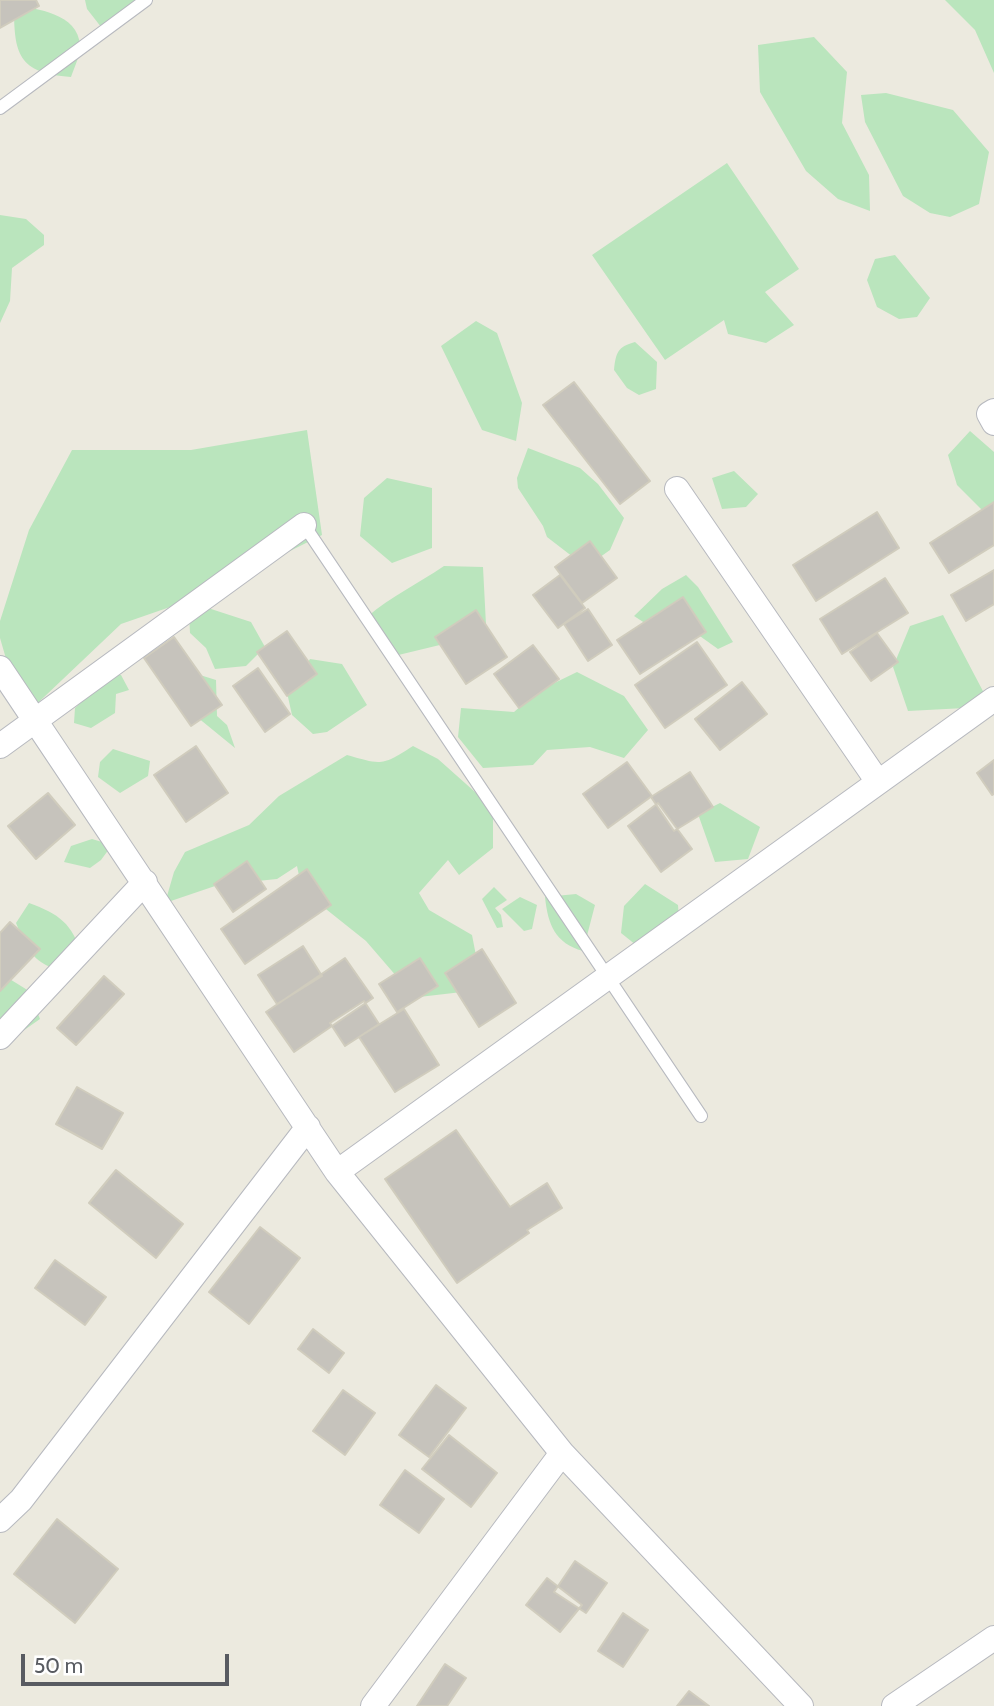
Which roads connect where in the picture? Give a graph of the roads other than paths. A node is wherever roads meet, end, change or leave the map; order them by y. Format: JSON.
{"nodes":[{"id":1,"x":146,"y":0,"type":"edge"},
{"id":2,"x":0,"y":108,"type":"edge"},
{"id":3,"x":994,"y":411,"type":"edge"},
{"id":4,"x":994,"y":423,"type":"edge"},
{"id":5,"x":677,"y":489,"type":"dead end"},
{"id":6,"x":304,"y":525,"type":"joint"},
{"id":7,"x":0,"y":668,"type":"edge"},
{"id":8,"x":994,"y":699,"type":"edge"},
{"id":9,"x":34,"y":720,"type":"junction"},
{"id":10,"x":0,"y":746,"type":"edge"},
{"id":11,"x":878,"y":782,"type":"junction"},
{"id":12,"x":145,"y":882,"type":"junction"},
{"id":13,"x":607,"y":977,"type":"junction"},
{"id":14,"x":0,"y":1037,"type":"edge"},
{"id":15,"x":701,"y":1116,"type":"dead end"},
{"id":16,"x":309,"y":1127,"type":"junction"},
{"id":17,"x":337,"y":1172,"type":"junction"},
{"id":18,"x":562,"y":1453,"type":"junction"},
{"id":19,"x":0,"y":1520,"type":"edge"},
{"id":20,"x":994,"y":1638,"type":"edge"},
{"id":21,"x":373,"y":1706,"type":"edge"},
{"id":22,"x":801,"y":1706,"type":"edge"},
{"id":23,"x":894,"y":1706,"type":"edge"}],
"edges":[{"from":1,"to":2,"type":"lane"},
{"from":3,"to":4,"type":"street"},
{"from":5,"to":11,"type":"street"},
{"from":6,"to":9,"type":"street"},
{"from":6,"to":13,"type":"lane"},
{"from":7,"to":9,"type":"street"},
{"from":8,"to":11,"type":"street"},
{"from":9,"to":10,"type":"street"},
{"from":9,"to":12,"type":"street"},
{"from":11,"to":13,"type":"street"},
{"from":12,"to":14,"type":"street"},
{"from":12,"to":16,"type":"street"},
{"from":13,"to":15,"type":"lane"},
{"from":13,"to":17,"type":"street"},
{"from":16,"to":17,"type":"street"},
{"from":16,"to":19,"type":"street"},
{"from":17,"to":18,"type":"street"},
{"from":18,"to":21,"type":"street"},
{"from":18,"to":22,"type":"street"},
{"from":20,"to":23,"type":"street"}]}
